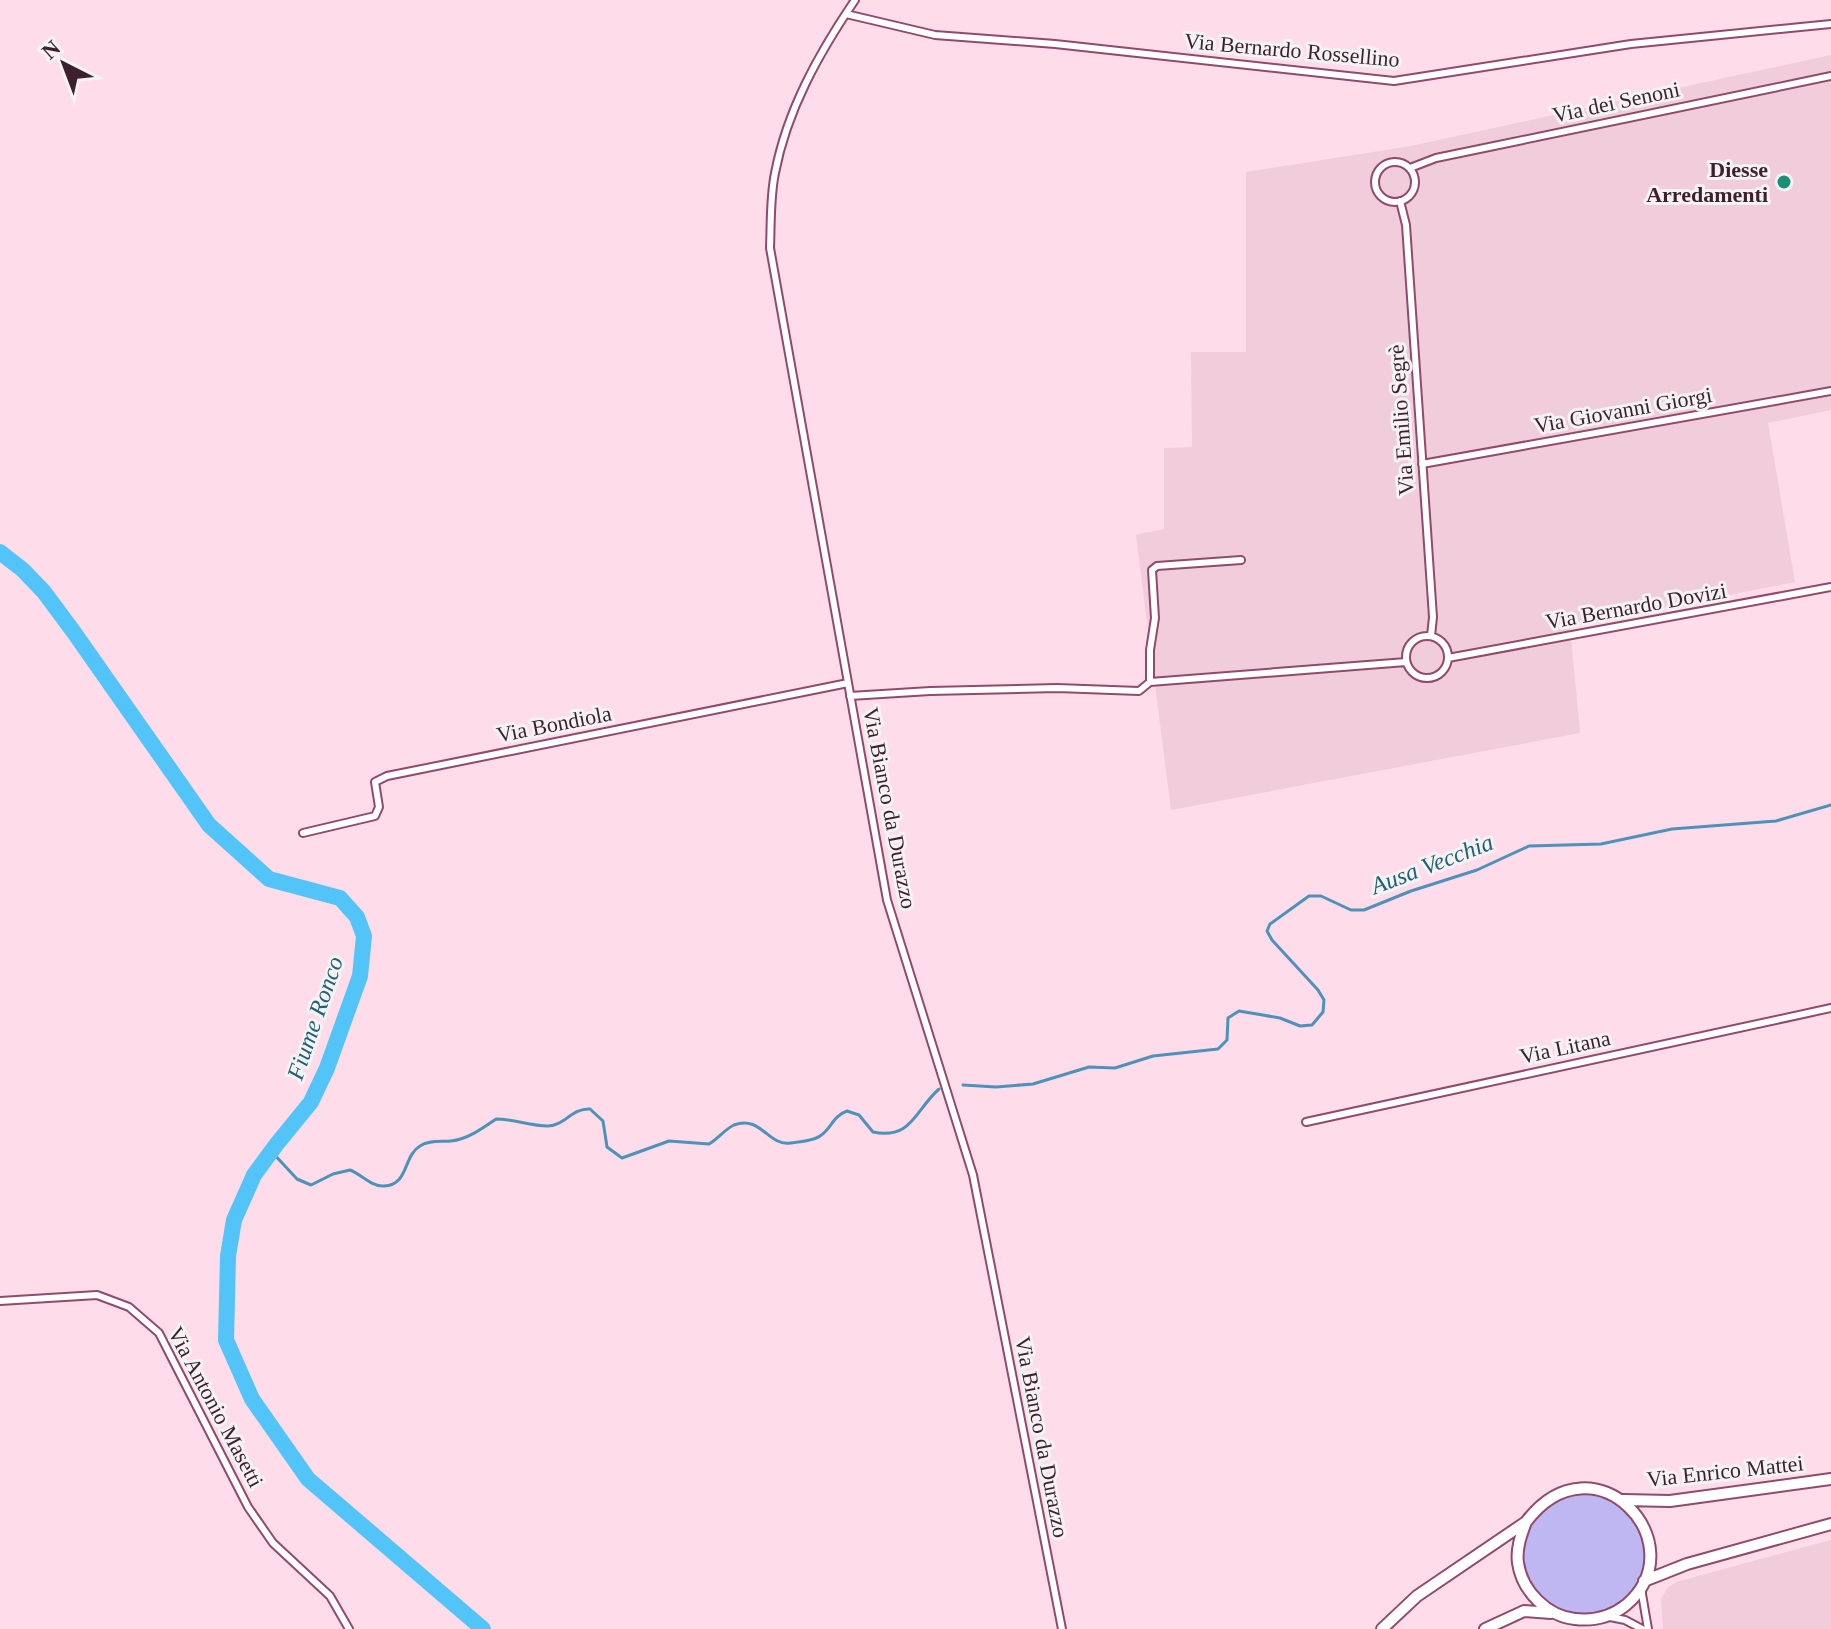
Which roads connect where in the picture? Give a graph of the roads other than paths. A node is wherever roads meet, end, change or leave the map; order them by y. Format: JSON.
{"nodes":[{"id":1,"x":855,"y":0,"type":"edge"},
{"id":2,"x":846,"y":14,"type":"junction"},
{"id":3,"x":1831,"y":24,"type":"edge"},
{"id":4,"x":1831,"y":76,"type":"edge"},
{"id":5,"x":1410,"y":168,"type":"junction"},
{"id":6,"x":1400,"y":201,"type":"junction"},
{"id":7,"x":1831,"y":391,"type":"edge"},
{"id":8,"x":1422,"y":464,"type":"junction"},
{"id":9,"x":1241,"y":560,"type":"dead end"},
{"id":10,"x":1831,"y":587,"type":"edge"},
{"id":11,"x":1431,"y":636,"type":"junction"},
{"id":12,"x":1448,"y":658,"type":"junction"},
{"id":13,"x":1406,"y":662,"type":"junction"},
{"id":14,"x":1150,"y":682,"type":"junction"},
{"id":15,"x":848,"y":683,"type":"junction"},
{"id":16,"x":850,"y":696,"type":"junction"},
{"id":17,"x":303,"y":833,"type":"dead end"},
{"id":18,"x":1831,"y":1008,"type":"edge"},
{"id":19,"x":1306,"y":1122,"type":"dead end"},
{"id":20,"x":0,"y":1301,"type":"edge"},
{"id":21,"x":1831,"y":1479,"type":"edge"},
{"id":22,"x":1622,"y":1500,"type":"junction"},
{"id":23,"x":1526,"y":1522,"type":"junction"},
{"id":24,"x":1831,"y":1524,"type":"edge"},
{"id":25,"x":1642,"y":1584,"type":"junction"},
{"id":26,"x":1554,"y":1613,"type":"junction"},
{"id":27,"x":1606,"y":1616,"type":"junction"},
{"id":28,"x":349,"y":1629,"type":"edge"},
{"id":29,"x":1062,"y":1629,"type":"edge"},
{"id":30,"x":1382,"y":1629,"type":"edge"},
{"id":31,"x":1485,"y":1629,"type":"edge"},
{"id":32,"x":1642,"y":1629,"type":"edge"},
{"id":33,"x":1648,"y":1629,"type":"edge"}],
"edges":[{"from":1,"to":2,"type":"street","name":"Via Bianco da Durazzo"},
{"from":2,"to":3,"type":"street","name":"Via Bernardo Rossellino"},
{"from":2,"to":15,"type":"street","name":"Via Bianco da Durazzo"},
{"from":4,"to":5,"type":"street","name":"Via dei Senoni"},
{"from":5,"to":6,"type":"street"},
{"from":5,"to":6,"type":"street"},
{"from":6,"to":8,"type":"street","name":"Via Emilio Segrè"},
{"from":7,"to":8,"type":"street","name":"Via Giovanni Giorgi"},
{"from":8,"to":11,"type":"street","name":"Via Emilio Segrè"},
{"from":9,"to":14,"type":"street"},
{"from":10,"to":12,"type":"street","name":"Via Bernardo Dovizi"},
{"from":11,"to":12,"type":"street"},
{"from":11,"to":13,"type":"street"},
{"from":12,"to":13,"type":"street"},
{"from":13,"to":14,"type":"street"},
{"from":14,"to":16,"type":"street"},
{"from":15,"to":16,"type":"street","name":"Via Bianco da Durazzo"},
{"from":15,"to":17,"type":"street","name":"Via Bondiola"},
{"from":16,"to":29,"type":"street","name":"Via Bianco da Durazzo"},
{"from":18,"to":19,"type":"street","name":"Via Litana"},
{"from":20,"to":28,"type":"street","name":"Via Antonio Masetti"},
{"from":21,"to":22,"type":"main road","name":"Via Enrico Mattei"},
{"from":22,"to":23,"type":"main road"},
{"from":22,"to":25,"type":"main road"},
{"from":23,"to":26,"type":"main road"},
{"from":23,"to":30,"type":"main road"},
{"from":24,"to":25,"type":"main road"},
{"from":25,"to":27,"type":"main road"},
{"from":25,"to":33,"type":"street"},
{"from":26,"to":27,"type":"main road"},
{"from":26,"to":31,"type":"main road"},
{"from":27,"to":32,"type":"street"}]}
